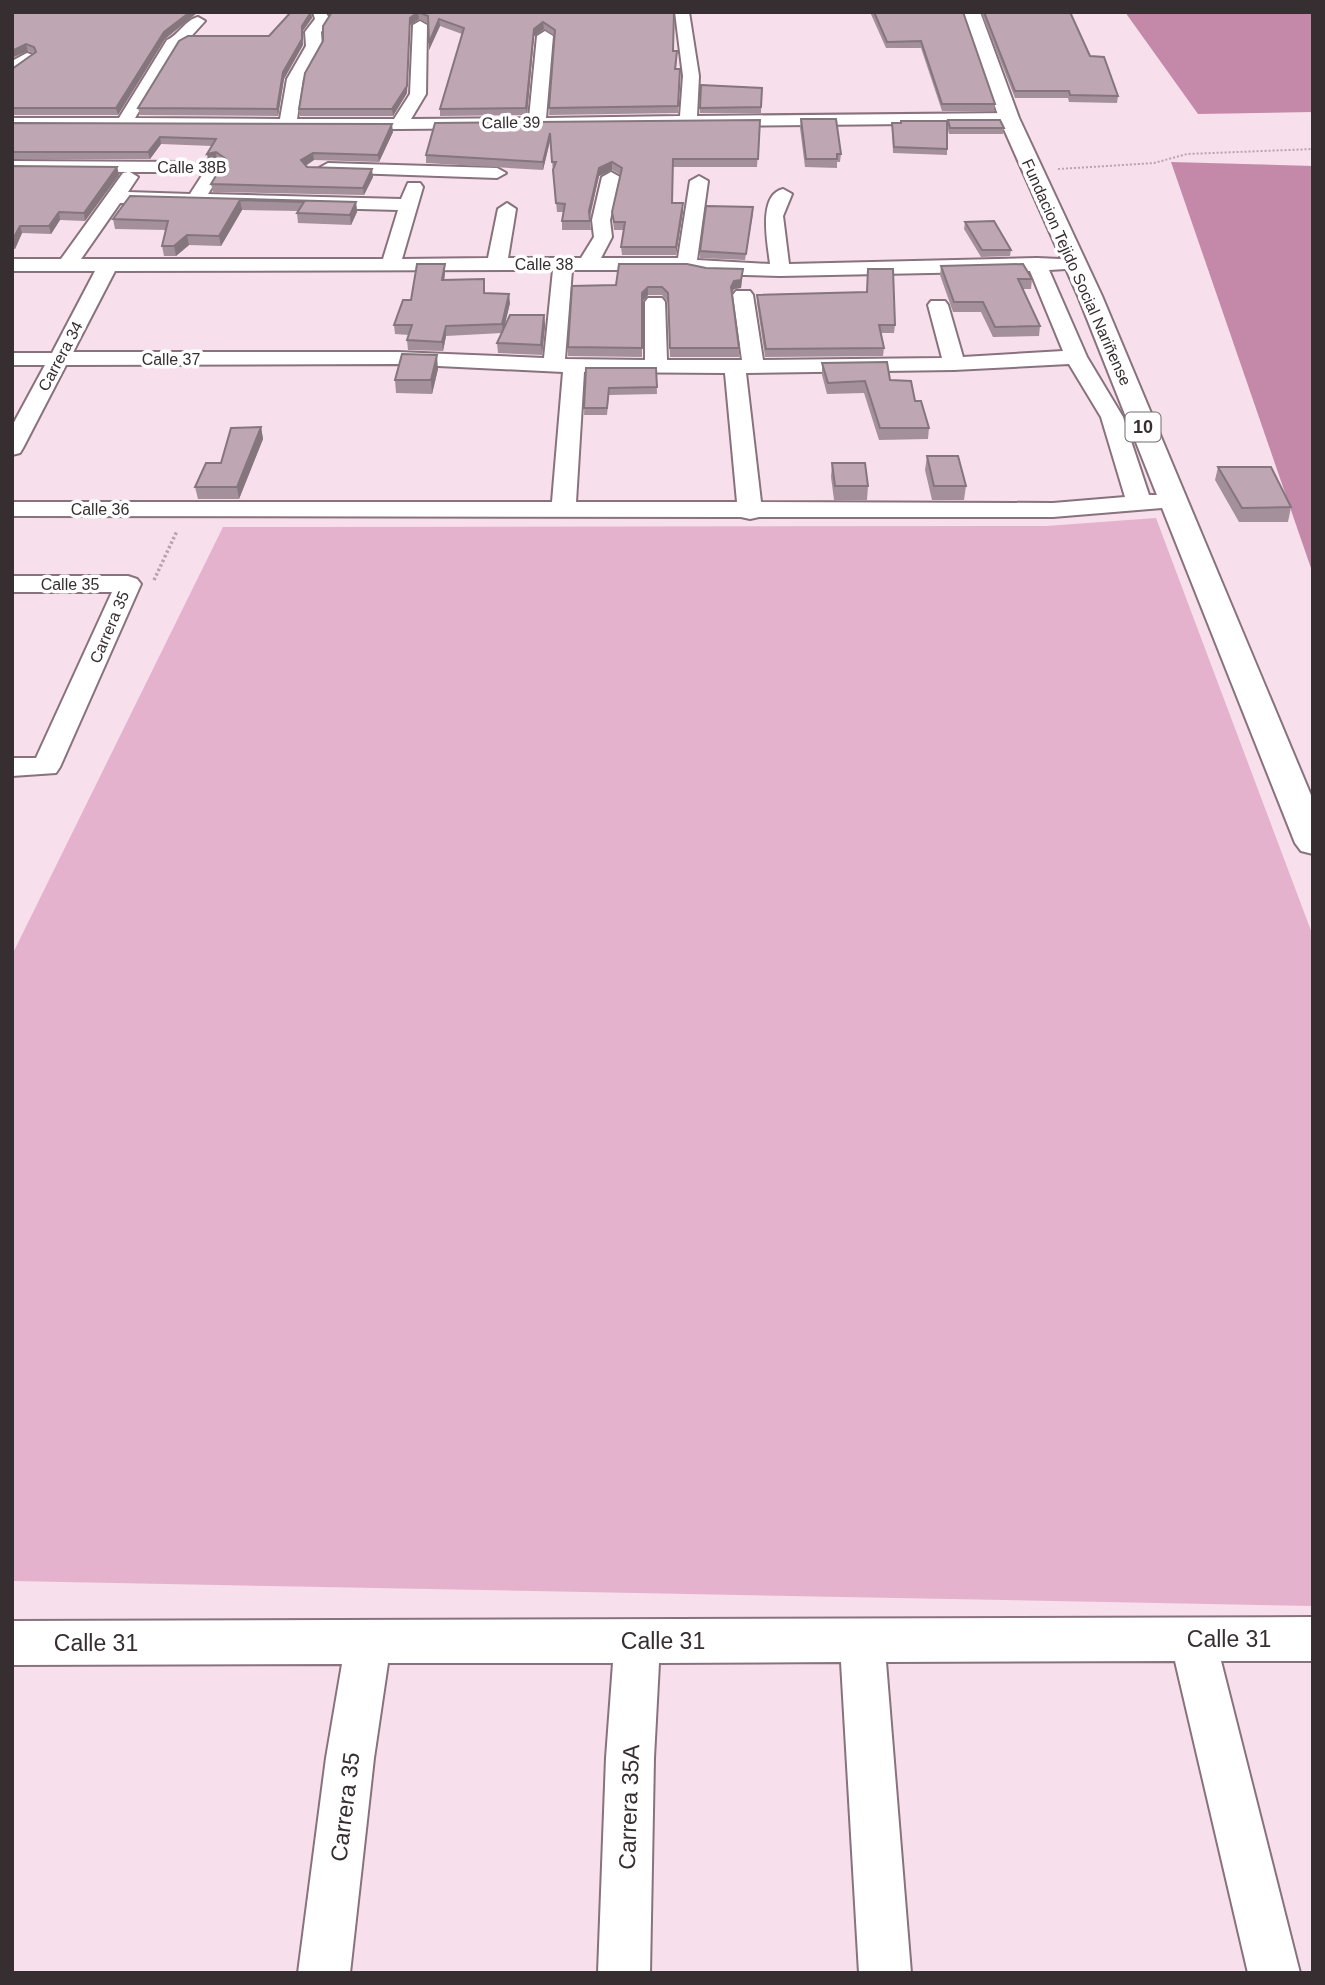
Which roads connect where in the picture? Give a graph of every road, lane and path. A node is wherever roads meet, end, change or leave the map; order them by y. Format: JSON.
{"nodes":[{"id":1,"x":682,"y":12,"type":"edge"},
{"id":2,"x":971,"y":12,"type":"edge"},
{"id":3,"x":319,"y":14,"type":"dead end"},
{"id":4,"x":198,"y":21,"type":"dead end"},
{"id":5,"x":420,"y":25,"type":"edge"},
{"id":6,"x":545,"y":37,"type":"edge"},
{"id":7,"x":27,"y":58,"type":"edge"},
{"id":8,"x":12,"y":69,"type":"edge"},
{"id":9,"x":1009,"y":118,"type":"junction"},
{"id":10,"x":688,"y":119,"type":"junction"},
{"id":11,"x":537,"y":122,"type":"junction"},
{"id":12,"x":12,"y":123,"type":"edge"},
{"id":13,"x":124,"y":123,"type":"junction"},
{"id":14,"x":288,"y":123,"type":"junction"},
{"id":15,"x":399,"y":124,"type":"junction"},
{"id":16,"x":1313,"y":149,"type":"edge"},
{"id":17,"x":12,"y":166,"type":"edge"},
{"id":18,"x":136,"y":167,"type":"junction"},
{"id":19,"x":184,"y":167,"type":"dead end"},
{"id":20,"x":216,"y":167,"type":"dead end"},
{"id":21,"x":314,"y":168,"type":"edge"},
{"id":22,"x":1033,"y":170,"type":"junction"},
{"id":23,"x":420,"y":171,"type":"junction"},
{"id":24,"x":497,"y":173,"type":"edge"},
{"id":25,"x":611,"y":177,"type":"dead end"},
{"id":26,"x":699,"y":181,"type":"dead end"},
{"id":27,"x":783,"y":194,"type":"dead end"},
{"id":28,"x":117,"y":197,"type":"junction"},
{"id":29,"x":197,"y":197,"type":"junction"},
{"id":30,"x":407,"y":205,"type":"junction"},
{"id":31,"x":507,"y":209,"type":"dead end"},
{"id":32,"x":391,"y":264,"type":"junction"},
{"id":33,"x":497,"y":264,"type":"junction"},
{"id":34,"x":563,"y":264,"type":"junction"},
{"id":35,"x":589,"y":264,"type":"junction"},
{"id":36,"x":687,"y":264,"type":"junction"},
{"id":37,"x":1037,"y":264,"type":"junction"},
{"id":38,"x":1076,"y":264,"type":"junction"},
{"id":39,"x":12,"y":265,"type":"edge"},
{"id":40,"x":67,"y":265,"type":"junction"},
{"id":41,"x":108,"y":265,"type":"junction"},
{"id":42,"x":780,"y":270,"type":"junction"},
{"id":43,"x":743,"y":295,"type":"dead end"},
{"id":44,"x":655,"y":302,"type":"dead end"},
{"id":45,"x":937,"y":305,"type":"dead end"},
{"id":46,"x":1076,"y":358,"type":"junction"},
{"id":47,"x":12,"y":359,"type":"edge"},
{"id":48,"x":59,"y":359,"type":"junction"},
{"id":49,"x":954,"y":364,"type":"junction"},
{"id":50,"x":564,"y":365,"type":"junction"},
{"id":51,"x":656,"y":365,"type":"junction"},
{"id":52,"x":744,"y":366,"type":"junction"},
{"id":53,"x":14,"y":442,"type":"edge"},
{"id":54,"x":1174,"y":500,"type":"junction"},
{"id":55,"x":1139,"y":502,"type":"junction"},
{"id":56,"x":188,"y":508,"type":"junction"},
{"id":57,"x":12,"y":509,"type":"edge"},
{"id":58,"x":563,"y":511,"type":"junction"},
{"id":59,"x":750,"y":512,"type":"junction"},
{"id":60,"x":12,"y":584,"type":"edge"},
{"id":61,"x":128,"y":584,"type":"junction"},
{"id":62,"x":12,"y":767,"type":"edge"},
{"id":63,"x":1313,"y":843,"type":"edge"},
{"id":64,"x":1193,"y":1639,"type":"junction"},
{"id":65,"x":1313,"y":1639,"type":"edge"},
{"id":66,"x":862,"y":1640,"type":"junction"},
{"id":67,"x":637,"y":1641,"type":"junction"},
{"id":68,"x":368,"y":1642,"type":"junction"},
{"id":69,"x":12,"y":1643,"type":"edge"},
{"id":70,"x":324,"y":1973,"type":"edge"},
{"id":71,"x":624,"y":1973,"type":"edge"},
{"id":72,"x":885,"y":1973,"type":"edge"},
{"id":73,"x":1275,"y":1973,"type":"edge"}],
"edges":[{"from":1,"to":10,"type":"street"},
{"from":2,"to":9,"type":"main road","name":"Fundacion Tejido Social Nariñense","number":"10"},
{"from":3,"to":14,"type":"street"},
{"from":4,"to":13,"type":"street"},
{"from":5,"to":15,"type":"street"},
{"from":6,"to":11,"type":"street"},
{"from":7,"to":8,"type":"street"},
{"from":9,"to":10,"type":"street","name":"Calle 39"},
{"from":9,"to":22,"type":"main road","name":"Fundacion Tejido Social Nariñense","number":"10"},
{"from":10,"to":11,"type":"street","name":"Calle 39"},
{"from":11,"to":15,"type":"street","name":"Calle 39"},
{"from":12,"to":13,"type":"street","name":"Calle 39"},
{"from":13,"to":14,"type":"street","name":"Calle 39"},
{"from":14,"to":15,"type":"street","name":"Calle 39"},
{"from":16,"to":22,"type":"path"},
{"from":17,"to":18,"type":"street","name":"Calle 38B"},
{"from":18,"to":19,"type":"street","name":"Calle 38B"},
{"from":18,"to":28,"type":"street"},
{"from":20,"to":29,"type":"street"},
{"from":21,"to":23,"type":"street"},
{"from":22,"to":38,"type":"main road","name":"Fundacion Tejido Social Nariñense","number":"10"},
{"from":23,"to":24,"type":"street"},
{"from":23,"to":30,"type":"street"},
{"from":25,"to":35,"type":"street"},
{"from":26,"to":36,"type":"street"},
{"from":27,"to":42,"type":"street"},
{"from":28,"to":29,"type":"street"},
{"from":28,"to":40,"type":"street"},
{"from":29,"to":30,"type":"street"},
{"from":30,"to":32,"type":"street"},
{"from":31,"to":33,"type":"street"},
{"from":32,"to":33,"type":"street","name":"Calle 38"},
{"from":32,"to":41,"type":"street","name":"Calle 38"},
{"from":33,"to":34,"type":"street","name":"Calle 38"},
{"from":34,"to":35,"type":"street","name":"Calle 38"},
{"from":34,"to":50,"type":"street"},
{"from":35,"to":36,"type":"street","name":"Calle 38"},
{"from":36,"to":42,"type":"street","name":"Calle 38"},
{"from":37,"to":38,"type":"street","name":"Calle 38"},
{"from":37,"to":42,"type":"street","name":"Calle 38"},
{"from":37,"to":46,"type":"street"},
{"from":38,"to":54,"type":"main road","name":"Fundacion Tejido Social Nariñense","number":"10"},
{"from":39,"to":40,"type":"street","name":"Calle 38"},
{"from":40,"to":41,"type":"street","name":"Calle 38"},
{"from":41,"to":48,"type":"street","name":"Carrera 34"},
{"from":43,"to":52,"type":"street"},
{"from":44,"to":51,"type":"street"},
{"from":45,"to":49,"type":"street"},
{"from":46,"to":49,"type":"street","name":"Calle 37"},
{"from":46,"to":55,"type":"street"},
{"from":47,"to":48,"type":"street","name":"Calle 37"},
{"from":48,"to":50,"type":"street","name":"Calle 37"},
{"from":48,"to":53,"type":"street","name":"Carrera 34"},
{"from":49,"to":52,"type":"street","name":"Calle 37"},
{"from":50,"to":51,"type":"street","name":"Calle 37"},
{"from":50,"to":58,"type":"street"},
{"from":51,"to":52,"type":"street","name":"Calle 37"},
{"from":52,"to":59,"type":"street"},
{"from":54,"to":55,"type":"street","name":"Calle 36"},
{"from":54,"to":63,"type":"main road","name":"Fundacion Tejido Social Nariñense","number":"10"},
{"from":55,"to":59,"type":"street","name":"Calle 36"},
{"from":56,"to":57,"type":"street","name":"Calle 36"},
{"from":56,"to":58,"type":"street","name":"Calle 36"},
{"from":56,"to":61,"type":"path","name":"Carrera 35"},
{"from":58,"to":59,"type":"street","name":"Calle 36"},
{"from":60,"to":61,"type":"street","name":"Calle 35"},
{"from":61,"to":62,"type":"street","name":"Carrera 35"},
{"from":64,"to":65,"type":"street","name":"Calle 31"},
{"from":64,"to":66,"type":"street","name":"Calle 31"},
{"from":64,"to":73,"type":"street"},
{"from":66,"to":67,"type":"street","name":"Calle 31"},
{"from":66,"to":72,"type":"street"},
{"from":67,"to":68,"type":"street","name":"Calle 31"},
{"from":67,"to":71,"type":"street","name":"Carrera 35A"},
{"from":68,"to":69,"type":"street","name":"Calle 31"},
{"from":68,"to":70,"type":"street","name":"Carrera 35"}]}
